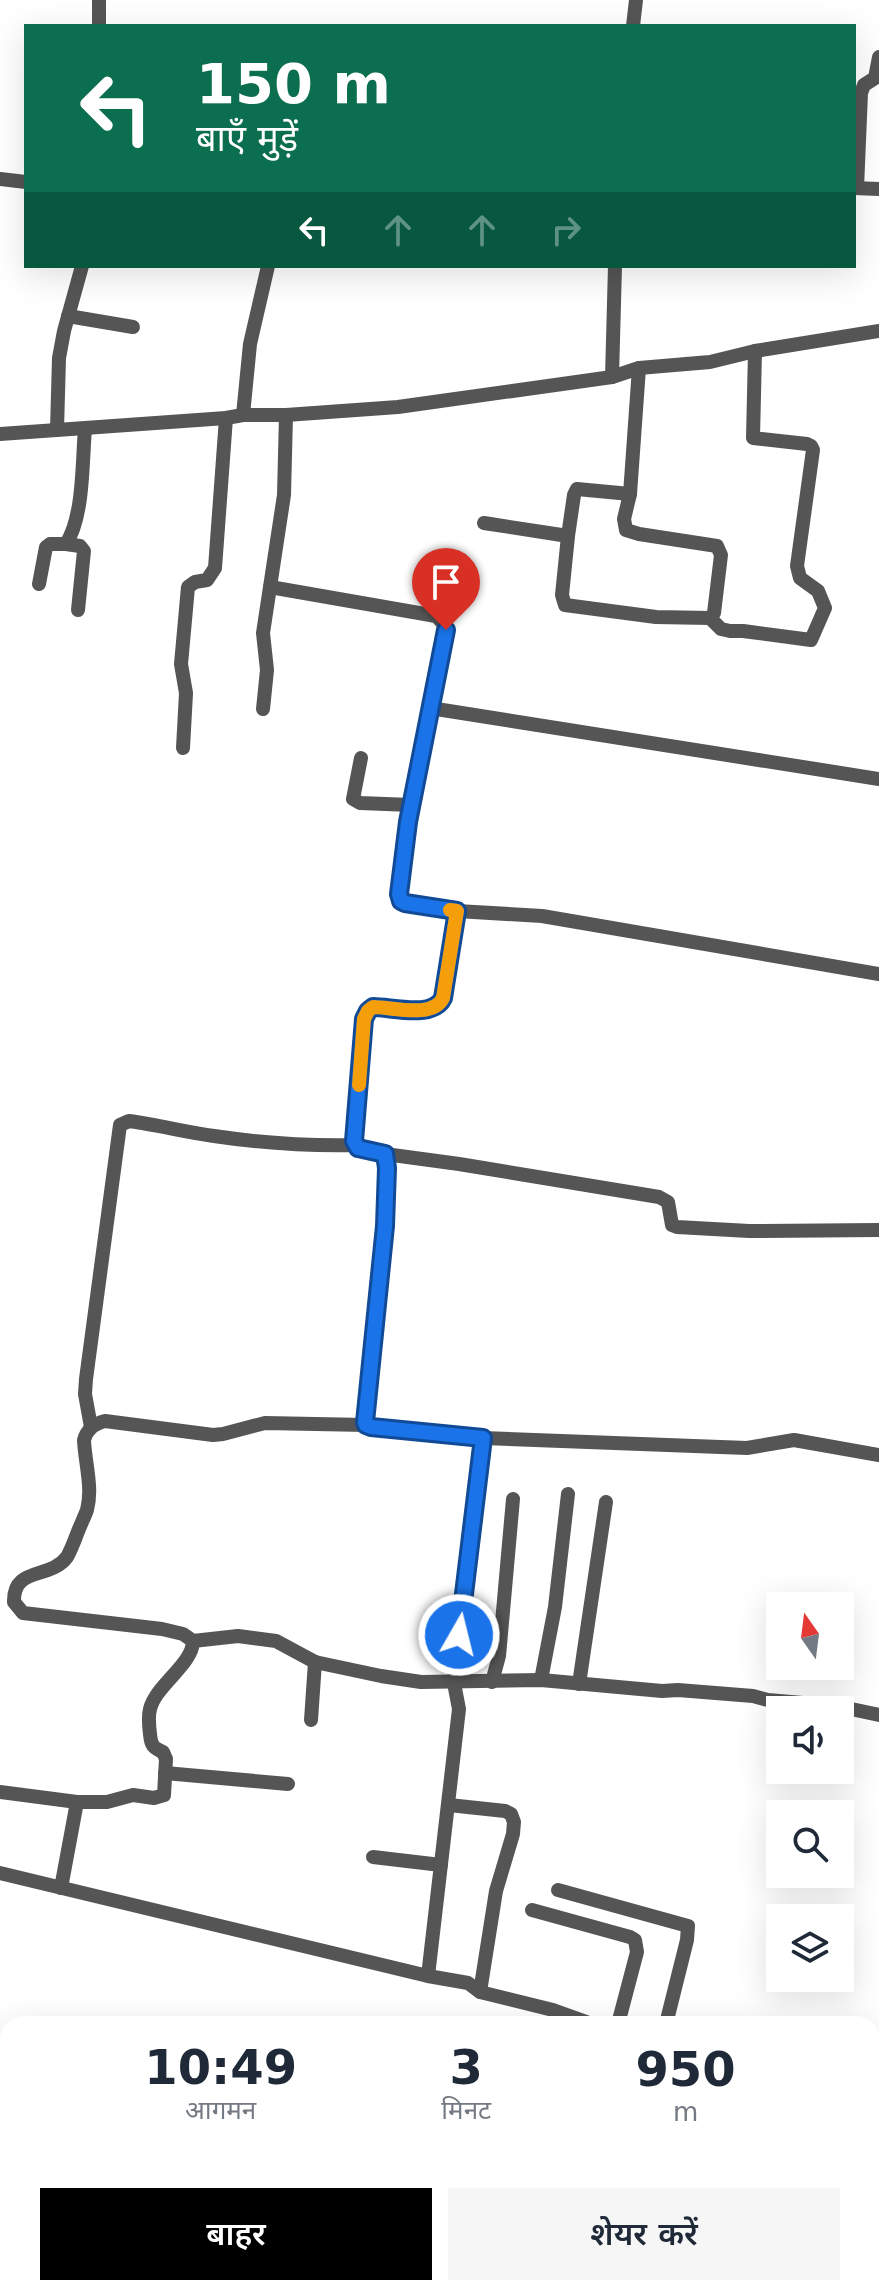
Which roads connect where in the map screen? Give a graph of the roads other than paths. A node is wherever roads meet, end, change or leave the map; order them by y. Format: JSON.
{"nodes":[{"id":1,"x":99,"y":0,"type":"edge"},
{"id":2,"x":636,"y":0,"type":"edge"},
{"id":3,"x":99,"y":24,"type":"edge"},
{"id":4,"x":633,"y":24,"type":"edge"},
{"id":5,"x":879,"y":57,"type":"edge"},
{"id":6,"x":0,"y":179,"type":"edge"},
{"id":7,"x":24,"y":182,"type":"edge"},
{"id":8,"x":856,"y":188,"type":"edge"},
{"id":9,"x":879,"y":189,"type":"edge"},
{"id":10,"x":81,"y":268,"type":"edge"},
{"id":11,"x":268,"y":268,"type":"edge"},
{"id":12,"x":615,"y":268,"type":"edge"},
{"id":13,"x":68,"y":316,"type":"junction"},
{"id":14,"x":133,"y":327,"type":"dead end"},
{"id":15,"x":879,"y":331,"type":"edge"},
{"id":16,"x":755,"y":351,"type":"junction"},
{"id":17,"x":639,"y":368,"type":"junction"},
{"id":18,"x":612,"y":377,"type":"junction"},
{"id":19,"x":243,"y":415,"type":"junction"},
{"id":20,"x":286,"y":415,"type":"junction"},
{"id":21,"x":226,"y":418,"type":"junction"},
{"id":22,"x":85,"y":429,"type":"junction"},
{"id":23,"x":57,"y":430,"type":"junction"},
{"id":24,"x":0,"y":434,"type":"edge"},
{"id":25,"x":630,"y":494,"type":"junction"},
{"id":26,"x":484,"y":523,"type":"dead end"},
{"id":27,"x":568,"y":536,"type":"junction"},
{"id":28,"x":66,"y":544,"type":"junction"},
{"id":29,"x":39,"y":584,"type":"dead end"},
{"id":30,"x":270,"y":587,"type":"junction"},
{"id":31,"x":78,"y":610,"type":"dead end"},
{"id":32,"x":710,"y":618,"type":"junction"},
{"id":33,"x":430,"y":708,"type":"junction"},
{"id":34,"x":263,"y":709,"type":"dead end"},
{"id":35,"x":183,"y":748,"type":"dead end"},
{"id":36,"x":361,"y":758,"type":"dead end"},
{"id":37,"x":879,"y":779,"type":"edge"},
{"id":38,"x":411,"y":805,"type":"junction"},
{"id":39,"x":457,"y":911,"type":"junction"},
{"id":40,"x":879,"y":974,"type":"edge"},
{"id":41,"x":356,"y":1145,"type":"junction"},
{"id":42,"x":385,"y":1154,"type":"junction"},
{"id":43,"x":879,"y":1230,"type":"edge"},
{"id":44,"x":366,"y":1425,"type":"junction"},
{"id":45,"x":91,"y":1427,"type":"junction"},
{"id":46,"x":483,"y":1438,"type":"junction"},
{"id":47,"x":879,"y":1455,"type":"edge"},
{"id":48,"x":568,"y":1494,"type":"dead end"},
{"id":49,"x":513,"y":1499,"type":"dead end"},
{"id":50,"x":606,"y":1502,"type":"dead end"},
{"id":51,"x":193,"y":1641,"type":"junction"},
{"id":52,"x":315,"y":1662,"type":"junction"},
{"id":53,"x":541,"y":1680,"type":"junction"},
{"id":54,"x":492,"y":1682,"type":"junction"},
{"id":55,"x":454,"y":1683,"type":"junction"},
{"id":56,"x":579,"y":1684,"type":"junction"},
{"id":57,"x":879,"y":1715,"type":"edge"},
{"id":58,"x":311,"y":1720,"type":"dead end"},
{"id":59,"x":165,"y":1773,"type":"junction"},
{"id":60,"x":288,"y":1784,"type":"dead end"},
{"id":61,"x":0,"y":1792,"type":"edge"},
{"id":62,"x":77,"y":1802,"type":"junction"},
{"id":63,"x":449,"y":1805,"type":"junction"},
{"id":64,"x":373,"y":1857,"type":"dead end"},
{"id":65,"x":441,"y":1865,"type":"junction"},
{"id":66,"x":0,"y":1873,"type":"edge"},
{"id":67,"x":61,"y":1888,"type":"junction"},
{"id":68,"x":558,"y":1890,"type":"dead end"},
{"id":69,"x":532,"y":1910,"type":"dead end"},
{"id":70,"x":428,"y":1976,"type":"junction"},
{"id":71,"x":480,"y":1992,"type":"junction"},
{"id":72,"x":570,"y":2016,"type":"edge"},
{"id":73,"x":620,"y":2016,"type":"edge"},
{"id":74,"x":668,"y":2016,"type":"edge"}],
"edges":[{"from":1,"to":3,"type":"street"},
{"from":2,"to":4,"type":"street"},
{"from":5,"to":8,"type":"street"},
{"from":6,"to":7,"type":"street"},
{"from":8,"to":9,"type":"street"},
{"from":10,"to":13,"type":"street"},
{"from":11,"to":19,"type":"street"},
{"from":12,"to":18,"type":"street"},
{"from":13,"to":14,"type":"street"},
{"from":13,"to":23,"type":"street"},
{"from":15,"to":16,"type":"street"},
{"from":16,"to":17,"type":"street"},
{"from":16,"to":32,"type":"street"},
{"from":17,"to":18,"type":"street"},
{"from":17,"to":25,"type":"street"},
{"from":18,"to":20,"type":"street"},
{"from":19,"to":20,"type":"street"},
{"from":19,"to":21,"type":"street"},
{"from":20,"to":30,"type":"street"},
{"from":21,"to":22,"type":"street"},
{"from":21,"to":35,"type":"street"},
{"from":22,"to":23,"type":"street"},
{"from":22,"to":28,"type":"street"},
{"from":23,"to":24,"type":"street"},
{"from":25,"to":27,"type":"street"},
{"from":25,"to":32,"type":"street"},
{"from":26,"to":27,"type":"street"},
{"from":27,"to":32,"type":"street"},
{"from":28,"to":29,"type":"street"},
{"from":28,"to":31,"type":"street"},
{"from":30,"to":33,"type":"street"},
{"from":30,"to":34,"type":"street"},
{"from":33,"to":37,"type":"street"},
{"from":33,"to":38,"type":"street"},
{"from":36,"to":38,"type":"street"},
{"from":38,"to":39,"type":"street"},
{"from":39,"to":40,"type":"street"},
{"from":39,"to":41,"type":"street"},
{"from":41,"to":42,"type":"street"},
{"from":41,"to":45,"type":"street"},
{"from":42,"to":43,"type":"street"},
{"from":42,"to":44,"type":"street"},
{"from":44,"to":45,"type":"street"},
{"from":44,"to":46,"type":"street"},
{"from":45,"to":51,"type":"street"},
{"from":46,"to":47,"type":"street"},
{"from":46,"to":55,"type":"street"},
{"from":48,"to":53,"type":"street"},
{"from":49,"to":54,"type":"street"},
{"from":50,"to":56,"type":"street"},
{"from":51,"to":52,"type":"street"},
{"from":51,"to":59,"type":"street"},
{"from":52,"to":55,"type":"street"},
{"from":52,"to":58,"type":"street"},
{"from":53,"to":54,"type":"street"},
{"from":53,"to":56,"type":"street"},
{"from":54,"to":55,"type":"street"},
{"from":55,"to":63,"type":"street"},
{"from":56,"to":57,"type":"street"},
{"from":59,"to":60,"type":"street"},
{"from":59,"to":62,"type":"street"},
{"from":61,"to":62,"type":"street"},
{"from":62,"to":67,"type":"street"},
{"from":63,"to":65,"type":"street"},
{"from":63,"to":71,"type":"street"},
{"from":64,"to":65,"type":"street"},
{"from":65,"to":70,"type":"street"},
{"from":66,"to":67,"type":"street"},
{"from":67,"to":70,"type":"street"},
{"from":68,"to":74,"type":"street"},
{"from":69,"to":73,"type":"street"},
{"from":70,"to":71,"type":"street"},
{"from":71,"to":72,"type":"street"}]}
